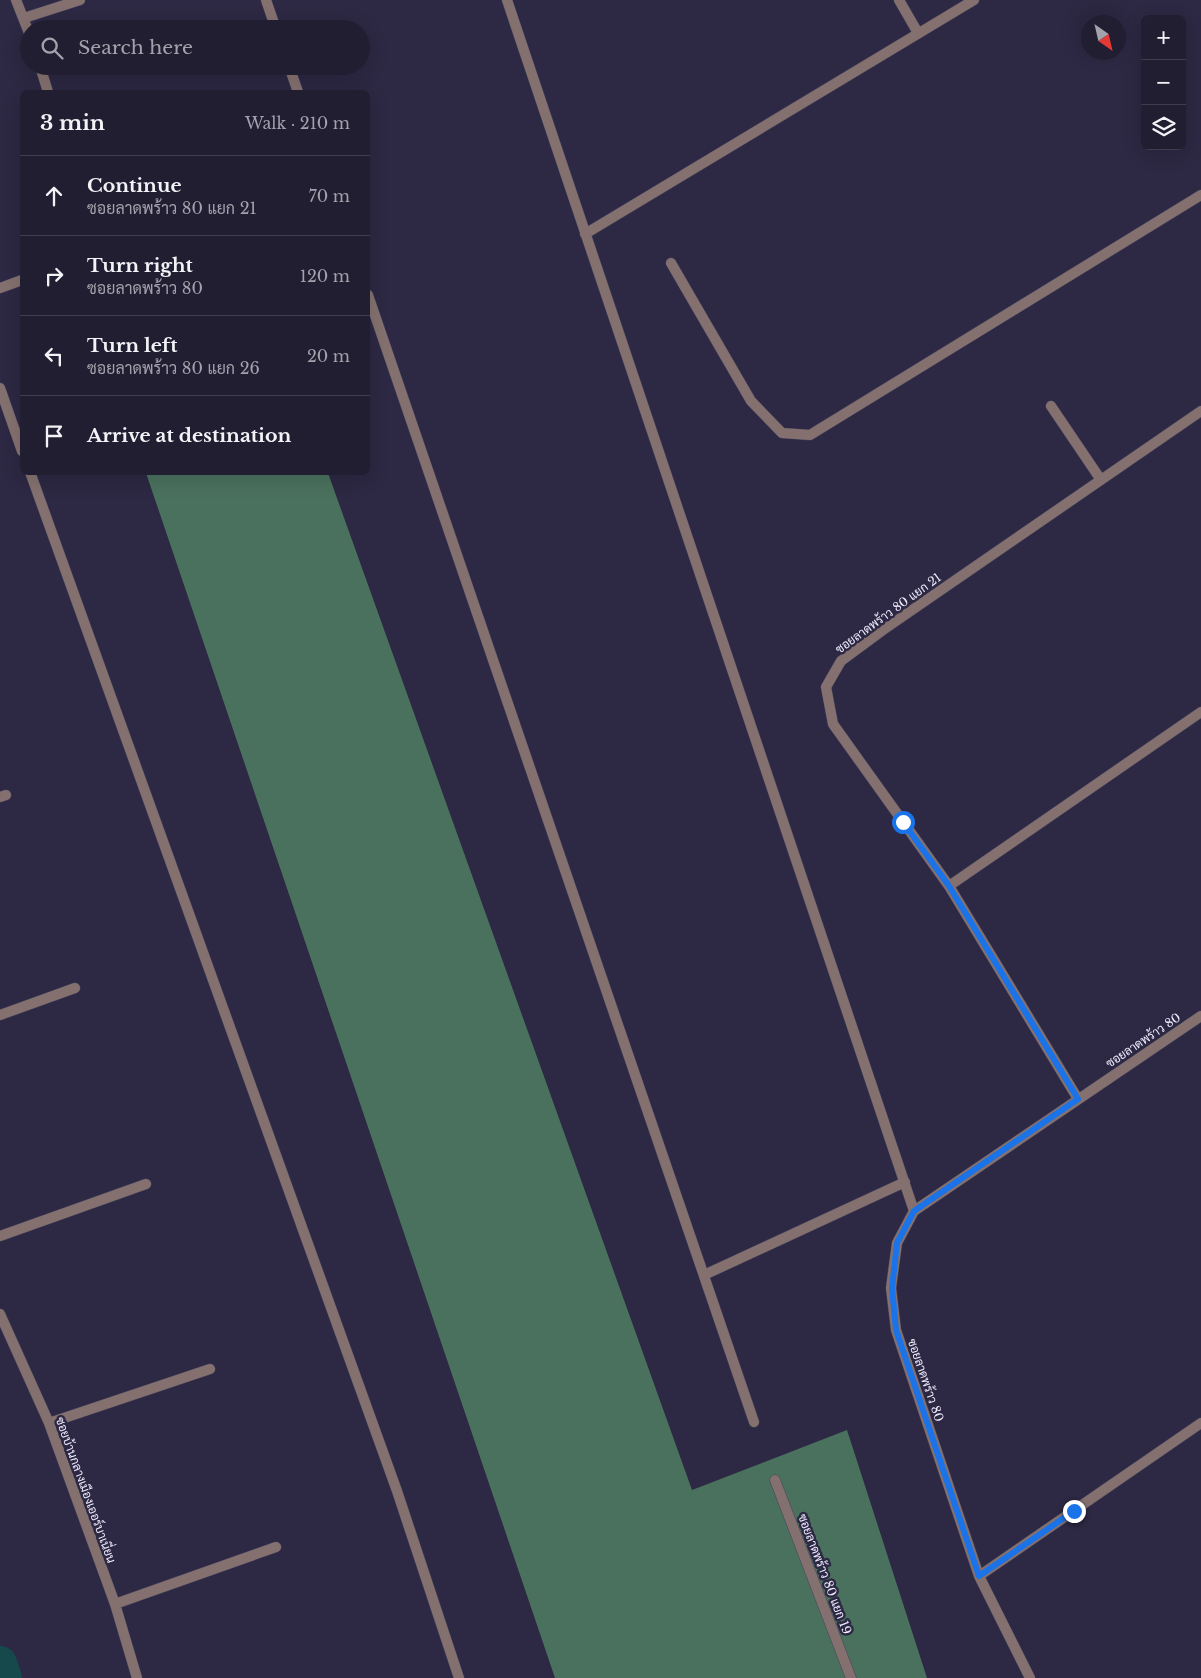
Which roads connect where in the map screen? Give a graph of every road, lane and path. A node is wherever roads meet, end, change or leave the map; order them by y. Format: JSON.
{"nodes":[{"id":1,"x":16,"y":0,"type":"edge"},
{"id":2,"x":80,"y":0,"type":"edge"},
{"id":3,"x":266,"y":0,"type":"edge"},
{"id":4,"x":507,"y":0,"type":"edge"},
{"id":5,"x":898,"y":0,"type":"edge"},
{"id":6,"x":974,"y":0,"type":"edge"},
{"id":7,"x":24,"y":18,"type":"joint"},
{"id":8,"x":273,"y":20,"type":"edge"},
{"id":9,"x":918,"y":33,"type":"junction"},
{"id":10,"x":43,"y":75,"type":"edge"},
{"id":11,"x":292,"y":75,"type":"edge"},
{"id":12,"x":47,"y":90,"type":"edge"},
{"id":13,"x":297,"y":90,"type":"edge"},
{"id":14,"x":1201,"y":195,"type":"edge"},
{"id":15,"x":585,"y":234,"type":"junction"},
{"id":16,"x":670,"y":263,"type":"dead end"},
{"id":17,"x":20,"y":281,"type":"edge"},
{"id":18,"x":0,"y":288,"type":"edge"},
{"id":19,"x":370,"y":301,"type":"edge"},
{"id":20,"x":0,"y":388,"type":"edge"},
{"id":21,"x":1051,"y":406,"type":"dead end"},
{"id":22,"x":1201,"y":411,"type":"edge"},
{"id":23,"x":20,"y":445,"type":"edge"},
{"id":24,"x":31,"y":475,"type":"edge"},
{"id":25,"x":1101,"y":480,"type":"junction"},
{"id":26,"x":1201,"y":712,"type":"edge"},
{"id":27,"x":949,"y":886,"type":"junction"},
{"id":28,"x":76,"y":988,"type":"dead end"},
{"id":29,"x":0,"y":1015,"type":"edge"},
{"id":30,"x":1201,"y":1016,"type":"edge"},
{"id":31,"x":1078,"y":1099,"type":"junction"},
{"id":32,"x":905,"y":1182,"type":"junction"},
{"id":33,"x":146,"y":1184,"type":"dead end"},
{"id":34,"x":914,"y":1211,"type":"junction"},
{"id":35,"x":0,"y":1236,"type":"edge"},
{"id":36,"x":704,"y":1275,"type":"junction"},
{"id":37,"x":0,"y":1314,"type":"edge"},
{"id":38,"x":210,"y":1370,"type":"dead end"},
{"id":39,"x":754,"y":1422,"type":"dead end"},
{"id":40,"x":49,"y":1423,"type":"junction"},
{"id":41,"x":1201,"y":1423,"type":"edge"},
{"id":42,"x":775,"y":1480,"type":"dead end"},
{"id":43,"x":276,"y":1547,"type":"dead end"},
{"id":44,"x":979,"y":1576,"type":"junction"},
{"id":45,"x":115,"y":1604,"type":"junction"},
{"id":46,"x":137,"y":1678,"type":"edge"},
{"id":47,"x":459,"y":1678,"type":"edge"},
{"id":48,"x":851,"y":1678,"type":"edge"},
{"id":49,"x":1030,"y":1678,"type":"edge"}],
"edges":[{"from":1,"to":7,"type":"street"},
{"from":2,"to":7,"type":"street"},
{"from":3,"to":8,"type":"street"},
{"from":4,"to":15,"type":"street"},
{"from":5,"to":9,"type":"street"},
{"from":6,"to":9,"type":"street"},
{"from":9,"to":15,"type":"street"},
{"from":10,"to":12,"type":"street"},
{"from":11,"to":13,"type":"street"},
{"from":14,"to":16,"type":"street"},
{"from":15,"to":32,"type":"street"},
{"from":17,"to":18,"type":"street"},
{"from":19,"to":36,"type":"street"},
{"from":20,"to":23,"type":"street"},
{"from":21,"to":25,"type":"street"},
{"from":22,"to":25,"type":"street","name":"ซอยลาดพร้าว 80 แยก 21"},
{"from":24,"to":47,"type":"street"},
{"from":25,"to":27,"type":"street","name":"ซอยลาดพร้าว 80 แยก 21"},
{"from":26,"to":27,"type":"street"},
{"from":27,"to":31,"type":"street","name":"ซอยลาดพร้าว 80 แยก 21"},
{"from":28,"to":29,"type":"street"},
{"from":30,"to":31,"type":"street","name":"ซอยลาดพร้าว 80"},
{"from":31,"to":34,"type":"street","name":"ซอยลาดพร้าว 80"},
{"from":32,"to":34,"type":"street"},
{"from":32,"to":36,"type":"street"},
{"from":33,"to":35,"type":"street"},
{"from":34,"to":44,"type":"street","name":"ซอยลาดพร้าว 80"},
{"from":36,"to":39,"type":"street"},
{"from":37,"to":40,"type":"street","name":"ซอยบ้านกลางเมืองเออร์บาเนี่ยน"},
{"from":38,"to":40,"type":"street"},
{"from":40,"to":45,"type":"street","name":"ซอยบ้านกลางเมืองเออร์บาเนี่ยน"},
{"from":41,"to":44,"type":"street"},
{"from":42,"to":48,"type":"street","name":"ซอยลาดพร้าว 80 แยก 19"},
{"from":43,"to":45,"type":"street"},
{"from":44,"to":49,"type":"street","name":"ซอยลาดพร้าว 80"},
{"from":45,"to":46,"type":"street","name":"ซอยบ้านกลางเมืองเออร์บาเนี่ยน"}]}
